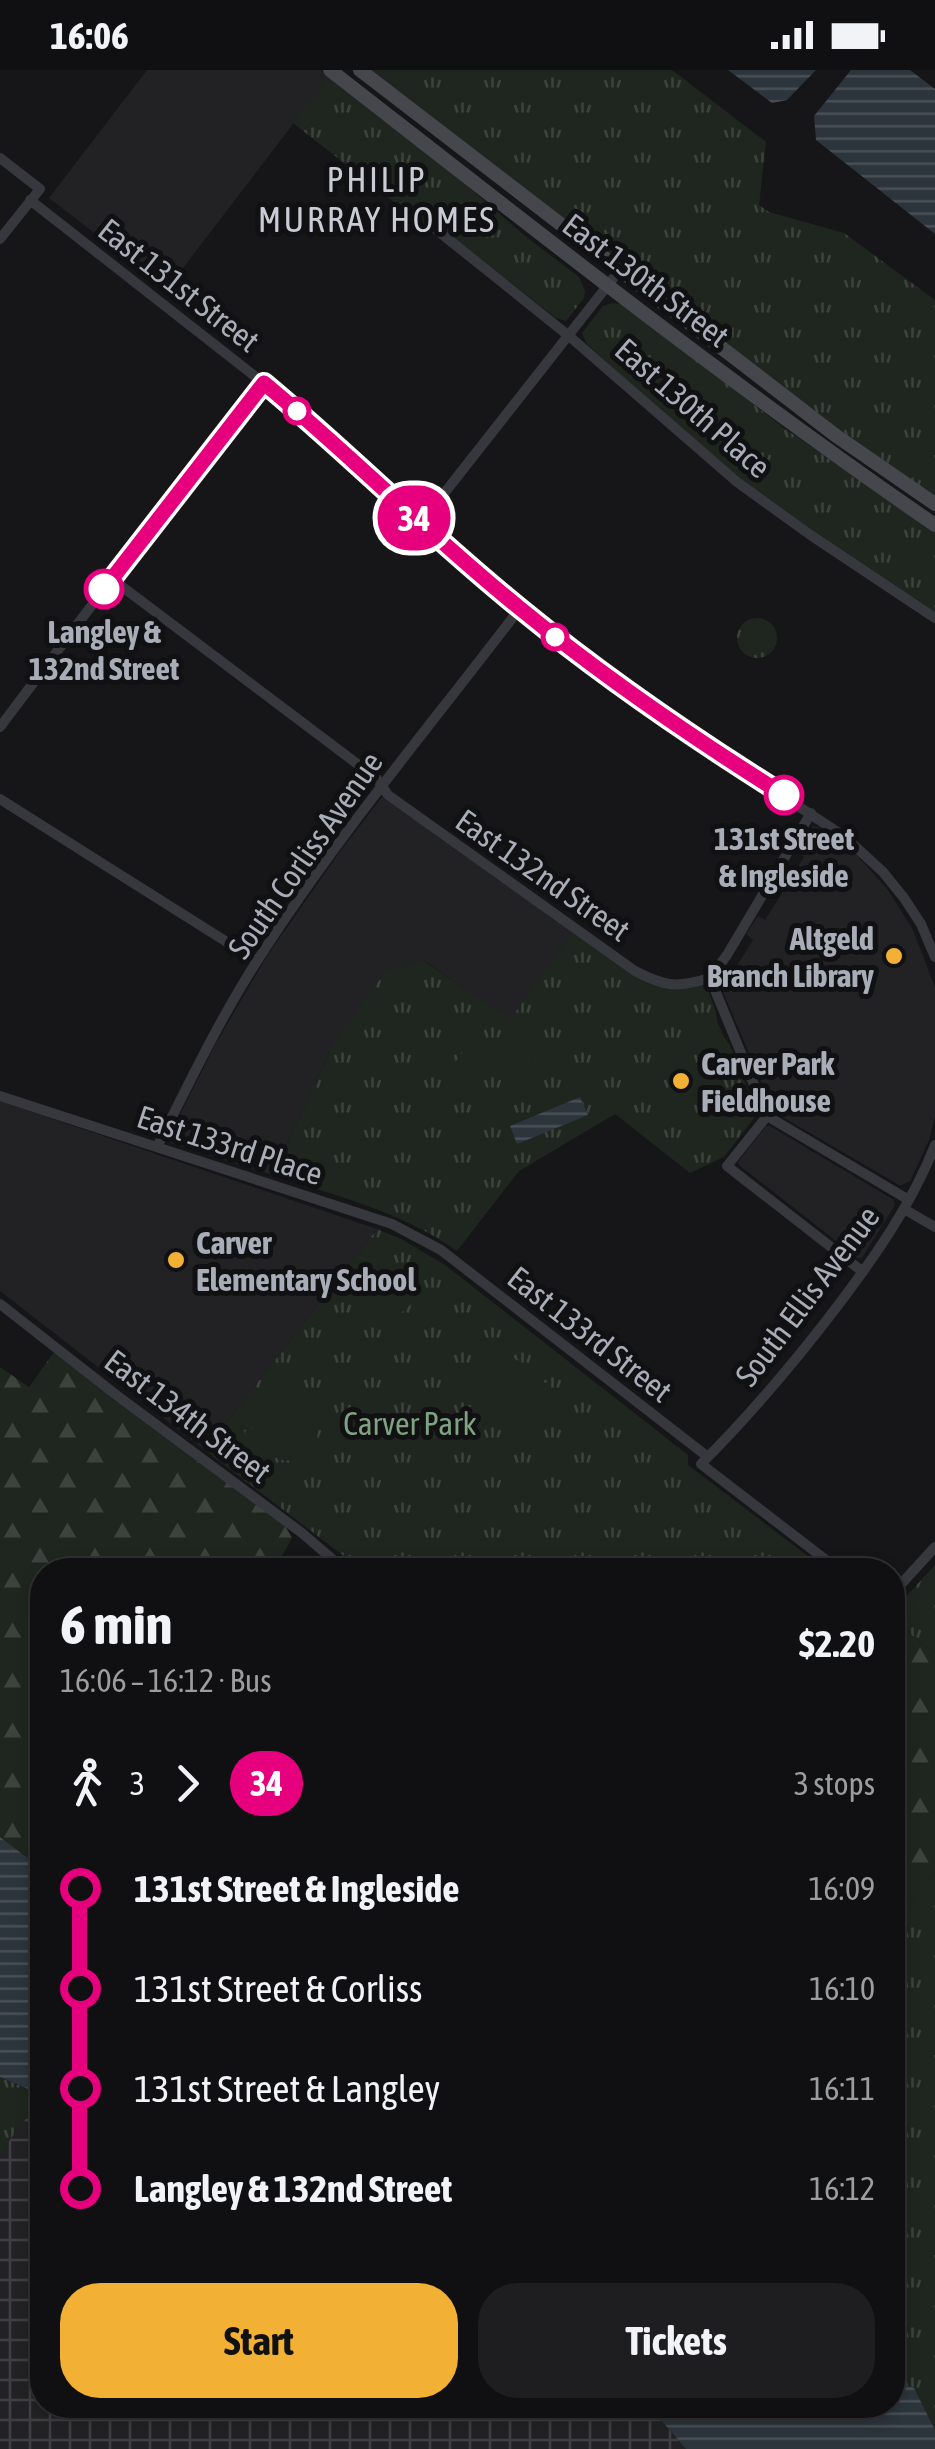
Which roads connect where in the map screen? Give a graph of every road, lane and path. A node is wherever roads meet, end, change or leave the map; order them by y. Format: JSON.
{"nodes":[{"id":1,"x":330,"y":70,"type":"edge"},
{"id":2,"x":360,"y":70,"type":"edge"},
{"id":3,"x":0,"y":158,"type":"edge"},
{"id":4,"x":30,"y":200,"type":"junction"},
{"id":5,"x":428,"y":224,"type":"dead end"},
{"id":6,"x":0,"y":239,"type":"edge"},
{"id":7,"x":619,"y":271,"type":"junction"},
{"id":8,"x":608,"y":286,"type":"junction"},
{"id":9,"x":570,"y":336,"type":"junction"},
{"id":10,"x":264,"y":383,"type":"junction"},
{"id":11,"x":935,"y":504,"type":"edge"},
{"id":12,"x":420,"y":524,"type":"junction"},
{"id":13,"x":935,"y":525,"type":"edge"},
{"id":14,"x":112,"y":579,"type":"junction"},
{"id":15,"x":520,"y":608,"type":"junction"},
{"id":16,"x":935,"y":618,"type":"edge"},
{"id":17,"x":0,"y":728,"type":"edge"},
{"id":18,"x":382,"y":787,"type":"junction"},
{"id":19,"x":0,"y":800,"type":"edge"},
{"id":20,"x":811,"y":813,"type":"junction"},
{"id":21,"x":934,"y":950,"type":"edge"},
{"id":22,"x":257,"y":960,"type":"junction"},
{"id":23,"x":710,"y":978,"type":"junction"},
{"id":24,"x":0,"y":1096,"type":"edge"},
{"id":25,"x":767,"y":1116,"type":"junction"},
{"id":26,"x":935,"y":1145,"type":"edge"},
{"id":27,"x":157,"y":1147,"type":"junction"},
{"id":28,"x":906,"y":1204,"type":"junction"},
{"id":29,"x":935,"y":1226,"type":"edge"},
{"id":30,"x":441,"y":1250,"type":"joint"},
{"id":31,"x":863,"y":1272,"type":"junction"},
{"id":32,"x":0,"y":1304,"type":"edge"},
{"id":33,"x":705,"y":1461,"type":"junction"},
{"id":34,"x":935,"y":1547,"type":"edge"},
{"id":35,"x":331,"y":1558,"type":"edge"},
{"id":36,"x":824,"y":1558,"type":"edge"},
{"id":37,"x":905,"y":1580,"type":"edge"}],
"edges":[{"from":1,"to":8,"type":"main road","name":"East 130th Street"},
{"from":2,"to":7,"type":"main road","name":"East 130th Street"},
{"from":3,"to":4,"type":"street"},
{"from":4,"to":6,"type":"street"},
{"from":4,"to":10,"type":"street","name":"East 131st Street"},
{"from":5,"to":9,"type":"street","name":"East 130th Place"},
{"from":7,"to":8,"type":"street"},
{"from":7,"to":11,"type":"main road","name":"East 130th Street"},
{"from":8,"to":9,"type":"street"},
{"from":8,"to":13,"type":"main road","name":"East 130th Street"},
{"from":9,"to":12,"type":"street"},
{"from":9,"to":16,"type":"street","name":"East 130th Place"},
{"from":10,"to":12,"type":"street","name":"East 131st Street"},
{"from":10,"to":14,"type":"street"},
{"from":12,"to":15,"type":"street","name":"East 131st Street"},
{"from":14,"to":17,"type":"street"},
{"from":14,"to":18,"type":"street","name":"East 132nd Street"},
{"from":15,"to":18,"type":"street","name":"South Corliss Avenue"},
{"from":15,"to":20,"type":"street","name":"East 131st Street"},
{"from":18,"to":22,"type":"street","name":"South Corliss Avenue"},
{"from":18,"to":23,"type":"street","name":"East 132nd Street"},
{"from":19,"to":22,"type":"street"},
{"from":20,"to":21,"type":"street","name":"East 131st Street"},
{"from":20,"to":23,"type":"street"},
{"from":22,"to":27,"type":"street","name":"South Corliss Avenue"},
{"from":23,"to":25,"type":"street"},
{"from":24,"to":27,"type":"street","name":"East 133rd Place"},
{"from":25,"to":28,"type":"street"},
{"from":25,"to":31,"type":"street"},
{"from":26,"to":28,"type":"street","name":"South Ellis Avenue"},
{"from":27,"to":30,"type":"street","name":"East 133rd Place"},
{"from":28,"to":29,"type":"street"},
{"from":28,"to":31,"type":"street","name":"South Ellis Avenue"},
{"from":30,"to":33,"type":"street","name":"East 133rd Street"},
{"from":31,"to":33,"type":"street","name":"South Ellis Avenue"},
{"from":32,"to":35,"type":"street","name":"East 134th Street"},
{"from":33,"to":36,"type":"street","name":"East 133rd Street"},
{"from":34,"to":37,"type":"street"}]}
